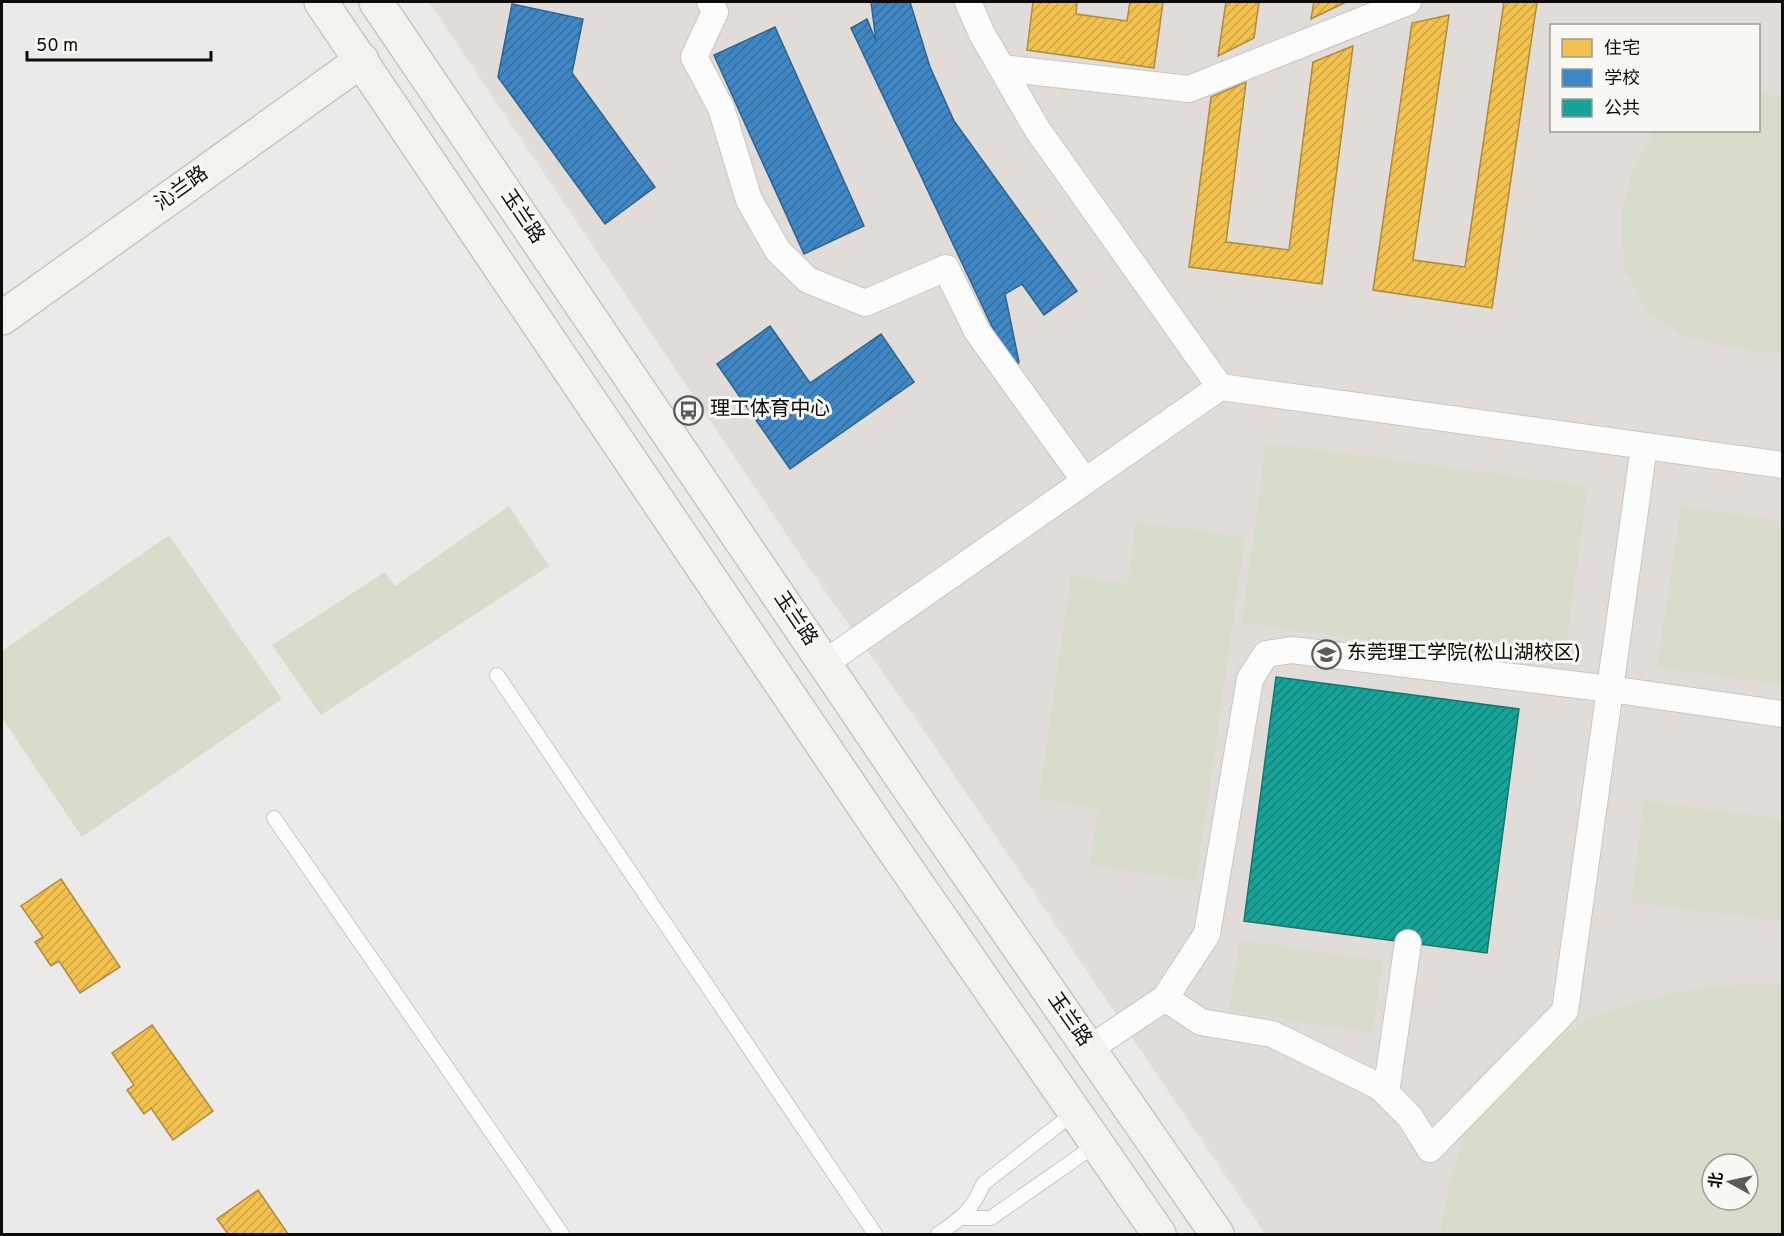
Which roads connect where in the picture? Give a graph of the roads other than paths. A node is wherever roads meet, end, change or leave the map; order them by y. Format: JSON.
{"nodes":[{"id":1,"x":321,"y":2,"type":"edge"},
{"id":2,"x":376,"y":2,"type":"edge"},
{"id":3,"x":710,"y":2,"type":"edge"},
{"id":4,"x":969,"y":2,"type":"edge"},
{"id":5,"x":1408,"y":2,"type":"edge"},
{"id":6,"x":362,"y":60,"type":"junction"},
{"id":7,"x":1002,"y":68,"type":"junction"},
{"id":8,"x":2,"y":318,"type":"edge"},
{"id":9,"x":1220,"y":387,"type":"junction"},
{"id":10,"x":1644,"y":446,"type":"junction"},
{"id":11,"x":1782,"y":465,"type":"edge"},
{"id":12,"x":1085,"y":481,"type":"junction"},
{"id":13,"x":825,"y":663,"type":"junction"},
{"id":14,"x":497,"y":675,"type":"dead end"},
{"id":15,"x":1610,"y":689,"type":"junction"},
{"id":16,"x":1782,"y":714,"type":"edge"},
{"id":17,"x":274,"y":818,"type":"dead end"},
{"id":18,"x":1408,"y":943,"type":"dead end"},
{"id":19,"x":1165,"y":998,"type":"junction"},
{"id":20,"x":1089,"y":1049,"type":"junction"},
{"id":21,"x":1386,"y":1093,"type":"junction"},
{"id":22,"x":1075,"y":1112,"type":"junction"},
{"id":23,"x":1097,"y":1144,"type":"junction"},
{"id":24,"x":963,"y":1218,"type":"junction"},
{"id":25,"x":562,"y":1234,"type":"edge"},
{"id":26,"x":875,"y":1234,"type":"edge"},
{"id":27,"x":938,"y":1234,"type":"edge"},
{"id":28,"x":1159,"y":1234,"type":"edge"},
{"id":29,"x":1217,"y":1234,"type":"edge"}],
"edges":[{"from":1,"to":6,"type":"street"},
{"from":2,"to":13,"type":"street","name":"玉兰路"},
{"from":3,"to":12,"type":"street"},
{"from":4,"to":7,"type":"street"},
{"from":5,"to":7,"type":"street"},
{"from":6,"to":8,"type":"street","name":"沁兰路"},
{"from":6,"to":22,"type":"street"},
{"from":7,"to":9,"type":"street"},
{"from":9,"to":10,"type":"street"},
{"from":9,"to":12,"type":"street"},
{"from":10,"to":11,"type":"street"},
{"from":10,"to":15,"type":"street"},
{"from":12,"to":13,"type":"street"},
{"from":13,"to":20,"type":"street","name":"玉兰路"},
{"from":14,"to":26,"type":"lane"},
{"from":15,"to":16,"type":"street"},
{"from":15,"to":19,"type":"street"},
{"from":15,"to":21,"type":"street"},
{"from":17,"to":25,"type":"lane"},
{"from":18,"to":21,"type":"street"},
{"from":19,"to":20,"type":"street"},
{"from":19,"to":21,"type":"street"},
{"from":20,"to":29,"type":"street","name":"玉兰路"},
{"from":22,"to":23,"type":"street"},
{"from":22,"to":24,"type":"lane"},
{"from":23,"to":24,"type":"lane"},
{"from":23,"to":28,"type":"street"},
{"from":24,"to":27,"type":"lane"}]}
